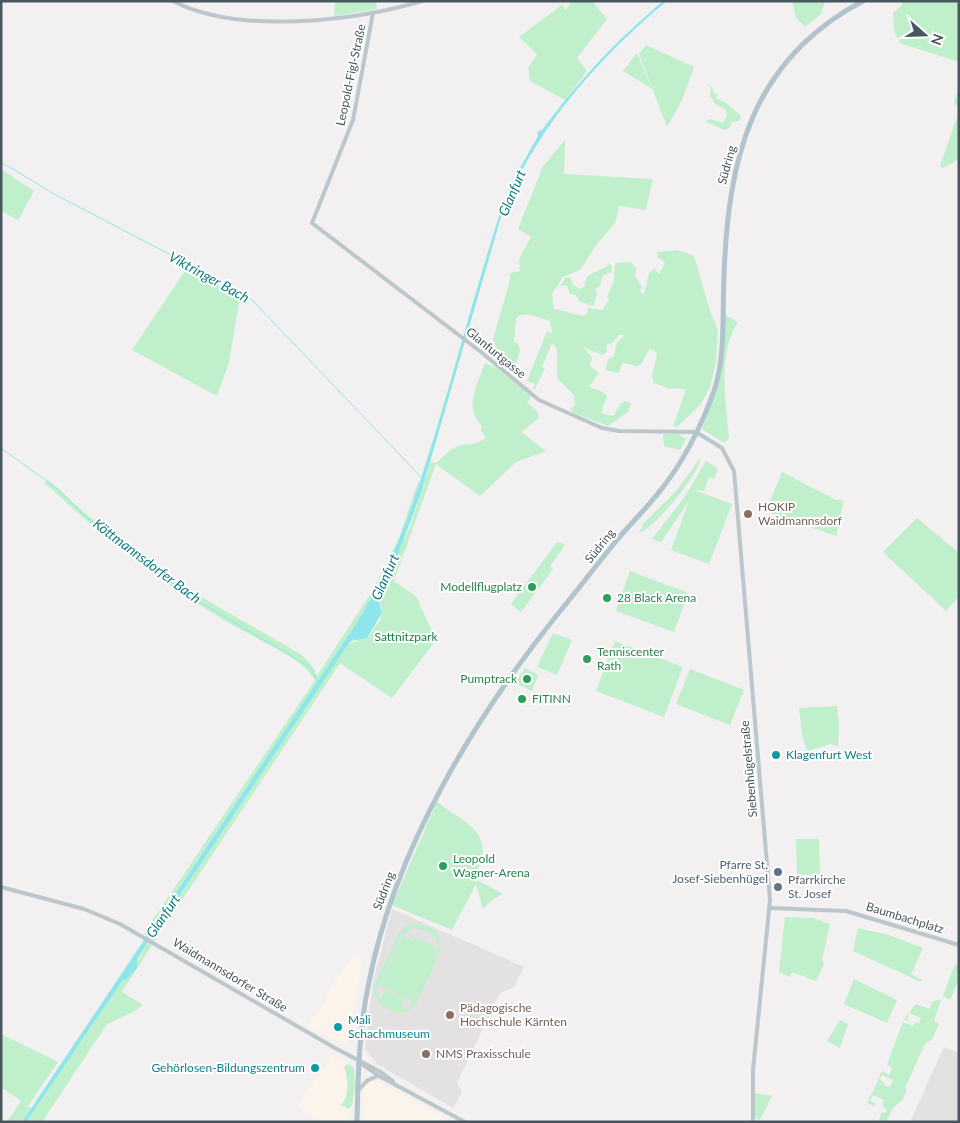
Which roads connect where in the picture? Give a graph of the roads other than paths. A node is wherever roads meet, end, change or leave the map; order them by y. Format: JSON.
{"nodes":[{"id":1,"x":174,"y":1,"type":"edge"},
{"id":2,"x":422,"y":1,"type":"edge"},
{"id":3,"x":863,"y":1,"type":"edge"},
{"id":4,"x":373,"y":14,"type":"junction"},
{"id":5,"x":312,"y":223,"type":"joint"},
{"id":6,"x":696,"y":432,"type":"junction"},
{"id":7,"x":1,"y":887,"type":"edge"},
{"id":8,"x":771,"y":908,"type":"junction"},
{"id":9,"x":959,"y":944,"type":"edge"},
{"id":10,"x":359,"y":1062,"type":"junction"},
{"id":11,"x":379,"y":1076,"type":"junction"},
{"id":12,"x":393,"y":1081,"type":"junction"},
{"id":13,"x":358,"y":1090,"type":"junction"},
{"id":14,"x":357,"y":1122,"type":"edge"},
{"id":15,"x":465,"y":1122,"type":"edge"},
{"id":16,"x":753,"y":1122,"type":"edge"}],
"edges":[{"from":1,"to":4,"type":"street"},
{"from":2,"to":4,"type":"street"},
{"from":3,"to":6,"type":"main road","name":"Südring"},
{"from":4,"to":5,"type":"street","name":"Leopold-Figl-Straße"},
{"from":5,"to":6,"type":"street","name":"Glanfurtgasse"},
{"from":6,"to":8,"type":"street","name":"Siebenhügelstraße"},
{"from":6,"to":10,"type":"main road","name":"Südring"},
{"from":7,"to":10,"type":"street","name":"Waidmannsdorfer Straße"},
{"from":8,"to":9,"type":"street","name":"Baumbachplatz"},
{"from":8,"to":16,"type":"street","name":"Siebenhügelstraße"},
{"from":10,"to":11,"type":"street","name":"Waidmannsdorfer Straße"},
{"from":10,"to":12,"type":"street","name":"Waidmannsdorfer Straße"},
{"from":10,"to":13,"type":"main road","name":"Südring"},
{"from":11,"to":12,"type":"street","name":"Waidmannsdorfer Straße"},
{"from":11,"to":13,"type":"street"},
{"from":12,"to":15,"type":"street","name":"Waidmannsdorfer Straße"},
{"from":13,"to":14,"type":"main road","name":"Südring"}]}
